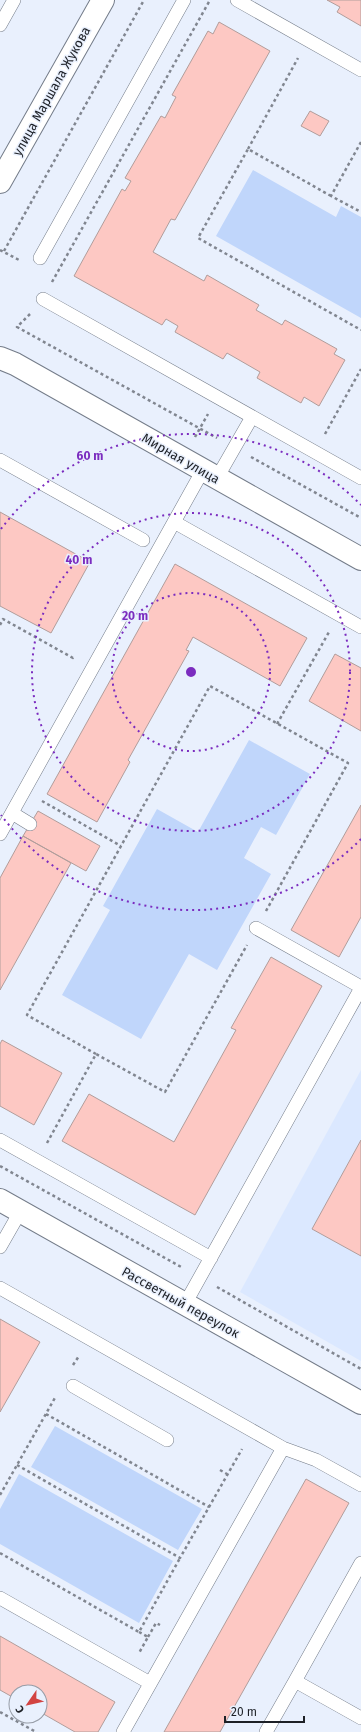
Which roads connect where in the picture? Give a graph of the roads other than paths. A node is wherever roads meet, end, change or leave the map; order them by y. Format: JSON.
{"nodes":[{"id":1,"x":14,"y":0,"type":"edge"},
{"id":2,"x":103,"y":0,"type":"edge"},
{"id":3,"x":184,"y":0,"type":"edge"},
{"id":4,"x":237,"y":0,"type":"edge"},
{"id":5,"x":0,"y":25,"type":"edge"},
{"id":6,"x":361,"y":70,"type":"edge"},
{"id":7,"x":0,"y":182,"type":"edge"},
{"id":8,"x":40,"y":258,"type":"dead end"},
{"id":9,"x":43,"y":299,"type":"road end"},
{"id":10,"x":0,"y":358,"type":"edge"},
{"id":11,"x":252,"y":417,"type":"junction"},
{"id":12,"x":0,"y":460,"type":"edge"},
{"id":13,"x":210,"y":474,"type":"junction"},
{"id":14,"x":361,"y":478,"type":"edge"},
{"id":15,"x":174,"y":522,"type":"junction"},
{"id":16,"x":143,"y":540,"type":"dead end"},
{"id":17,"x":361,"y":559,"type":"edge"},
{"id":18,"x":361,"y":627,"type":"edge"},
{"id":19,"x":12,"y":813,"type":"junction"},
{"id":20,"x":30,"y":824,"type":"dead end"},
{"id":21,"x":0,"y":834,"type":"edge"},
{"id":22,"x":256,"y":928,"type":"road end"},
{"id":23,"x":361,"y":988,"type":"edge"},
{"id":24,"x":0,"y":1140,"type":"edge"},
{"id":25,"x":0,"y":1200,"type":"edge"},
{"id":26,"x":20,"y":1212,"type":"junction"},
{"id":27,"x":0,"y":1247,"type":"edge"},
{"id":28,"x":211,"y":1258,"type":"junction"},
{"id":29,"x":0,"y":1288,"type":"edge"},
{"id":30,"x":185,"y":1304,"type":"junction"},
{"id":31,"x":73,"y":1386,"type":"dead end"},
{"id":32,"x":361,"y":1403,"type":"edge"},
{"id":33,"x":167,"y":1440,"type":"dead end"},
{"id":34,"x":283,"y":1448,"type":"junction"},
{"id":35,"x":361,"y":1485,"type":"edge"},
{"id":36,"x":361,"y":1563,"type":"edge"},
{"id":37,"x":0,"y":1598,"type":"edge"},
{"id":38,"x":295,"y":1681,"type":"junction"},
{"id":39,"x":150,"y":1683,"type":"junction"},
{"id":40,"x":361,"y":1718,"type":"edge"},
{"id":41,"x":123,"y":1732,"type":"edge"},
{"id":42,"x":266,"y":1732,"type":"edge"}],
"edges":[{"from":1,"to":5,"type":"lane"},
{"from":2,"to":7,"type":"street","name":"улица Маршала Жукова"},
{"from":3,"to":8,"type":"lane"},
{"from":4,"to":6,"type":"lane"},
{"from":9,"to":11,"type":"lane"},
{"from":10,"to":13,"type":"street","name":"Мирная улица"},
{"from":11,"to":13,"type":"lane"},
{"from":11,"to":14,"type":"lane"},
{"from":12,"to":16,"type":"lane"},
{"from":13,"to":15,"type":"lane"},
{"from":13,"to":17,"type":"street","name":"Мирная улица"},
{"from":15,"to":18,"type":"lane"},
{"from":15,"to":19,"type":"lane"},
{"from":19,"to":20,"type":"lane"},
{"from":19,"to":21,"type":"lane"},
{"from":22,"to":23,"type":"lane"},
{"from":23,"to":28,"type":"lane"},
{"from":24,"to":28,"type":"lane"},
{"from":25,"to":26,"type":"street","name":"Рассветный переулок"},
{"from":26,"to":27,"type":"lane"},
{"from":26,"to":30,"type":"street","name":"Рассветный переулок"},
{"from":28,"to":30,"type":"lane"},
{"from":29,"to":34,"type":"lane"},
{"from":30,"to":32,"type":"street","name":"Рассветный переулок"},
{"from":31,"to":33,"type":"lane"},
{"from":34,"to":35,"type":"lane"},
{"from":34,"to":39,"type":"lane"},
{"from":36,"to":38,"type":"lane"},
{"from":37,"to":39,"type":"lane"},
{"from":38,"to":40,"type":"lane"},
{"from":38,"to":42,"type":"lane"},
{"from":39,"to":41,"type":"lane"}]}
